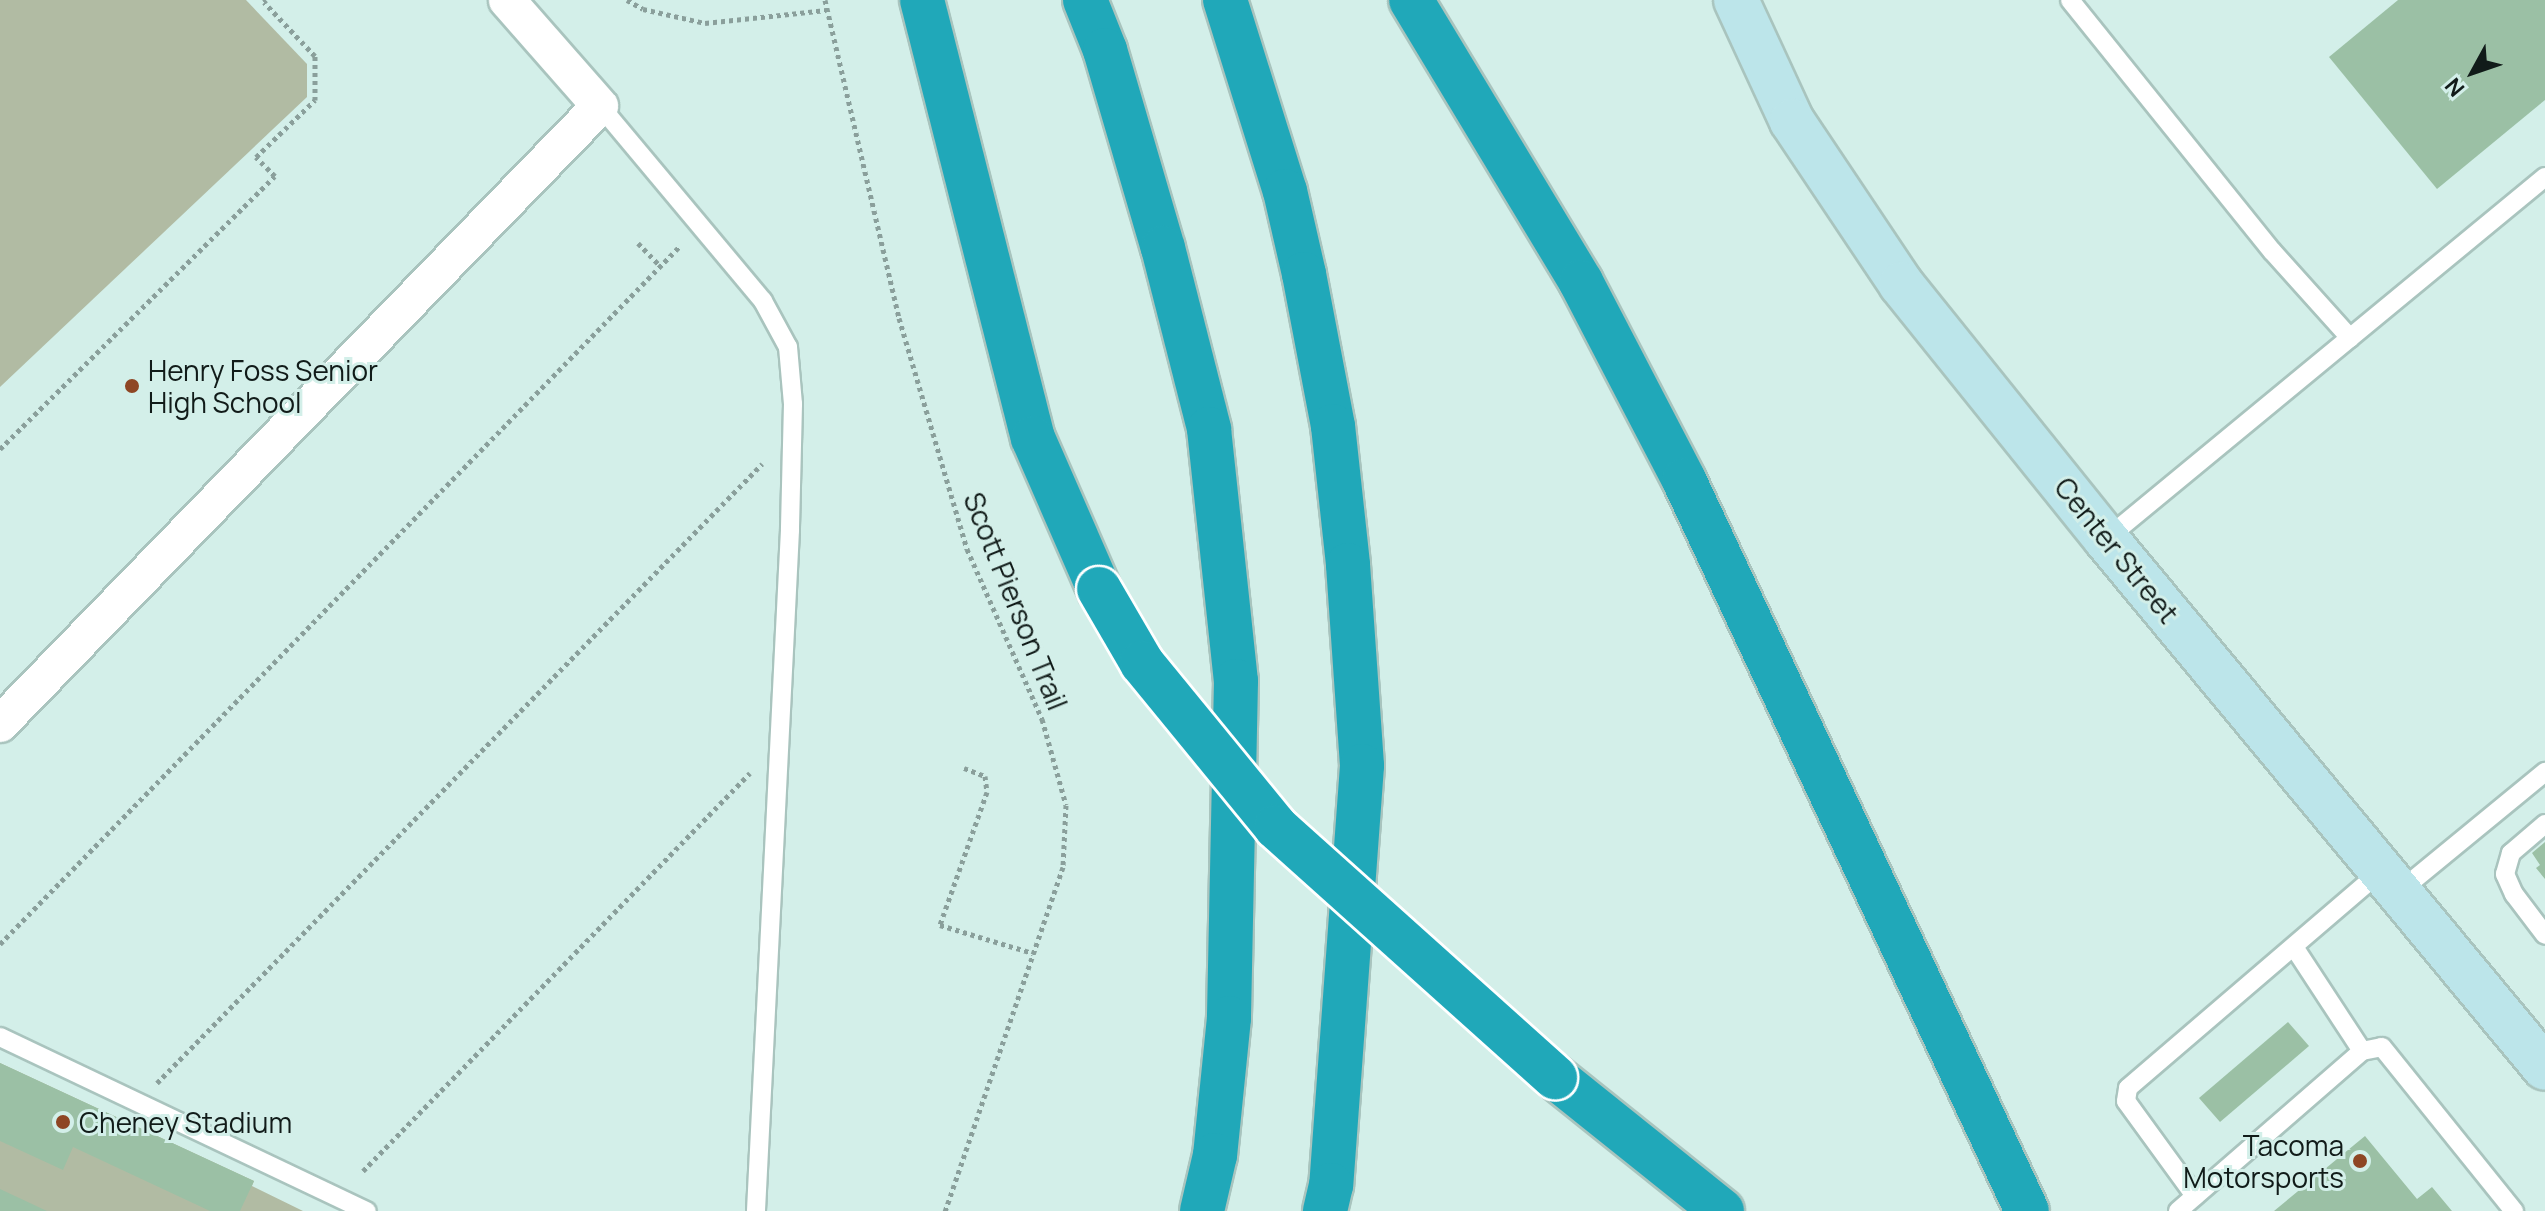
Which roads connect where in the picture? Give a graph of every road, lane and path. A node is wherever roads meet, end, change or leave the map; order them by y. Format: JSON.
{"nodes":[{"id":1,"x":266,"y":0,"type":"edge"},
{"id":2,"x":507,"y":0,"type":"edge"},
{"id":3,"x":627,"y":0,"type":"edge"},
{"id":4,"x":825,"y":0,"type":"edge"},
{"id":5,"x":922,"y":0,"type":"edge"},
{"id":6,"x":1085,"y":0,"type":"edge"},
{"id":7,"x":1225,"y":0,"type":"edge"},
{"id":8,"x":1411,"y":0,"type":"edge"},
{"id":9,"x":1736,"y":0,"type":"edge"},
{"id":10,"x":2070,"y":0,"type":"edge"},
{"id":11,"x":826,"y":10,"type":"junction"},
{"id":12,"x":600,"y":106,"type":"junction"},
{"id":13,"x":2545,"y":177,"type":"edge"},
{"id":14,"x":700,"y":225,"type":"junction"},
{"id":15,"x":638,"y":243,"type":"dead end"},
{"id":16,"x":660,"y":266,"type":"junction"},
{"id":17,"x":2350,"y":338,"type":"junction"},
{"id":18,"x":0,"y":449,"type":"edge"},
{"id":19,"x":792,"y":455,"type":"junction"},
{"id":20,"x":2106,"y":539,"type":"junction"},
{"id":21,"x":0,"y":724,"type":"edge"},
{"id":22,"x":964,"y":768,"type":"dead end"},
{"id":23,"x":752,"y":772,"type":"dead end"},
{"id":24,"x":2545,"y":772,"type":"edge"},
{"id":25,"x":2545,"y":824,"type":"edge"},
{"id":26,"x":2391,"y":880,"type":"junction"},
{"id":27,"x":2545,"y":935,"type":"edge"},
{"id":28,"x":0,"y":944,"type":"edge"},
{"id":29,"x":2294,"y":947,"type":"junction"},
{"id":30,"x":1033,"y":953,"type":"junction"},
{"id":31,"x":0,"y":1037,"type":"edge"},
{"id":32,"x":2362,"y":1051,"type":"junction"},
{"id":33,"x":2545,"y":1068,"type":"edge"},
{"id":34,"x":139,"y":1102,"type":"junction"},
{"id":35,"x":363,"y":1171,"type":"dead end"},
{"id":36,"x":2195,"y":1196,"type":"junction"},
{"id":37,"x":367,"y":1211,"type":"edge"},
{"id":38,"x":756,"y":1211,"type":"edge"},
{"id":39,"x":945,"y":1211,"type":"edge"},
{"id":40,"x":1202,"y":1211,"type":"edge"},
{"id":41,"x":1325,"y":1211,"type":"edge"},
{"id":42,"x":1722,"y":1211,"type":"edge"},
{"id":43,"x":2027,"y":1211,"type":"edge"},
{"id":44,"x":2178,"y":1211,"type":"edge"},
{"id":45,"x":2514,"y":1211,"type":"edge"}],
"edges":[{"from":1,"to":18,"type":"path"},
{"from":2,"to":12,"type":"street"},
{"from":3,"to":11,"type":"path"},
{"from":4,"to":11,"type":"path","name":"Scott Pierson Trail"},
{"from":5,"to":42,"type":"highway","bridge":true},
{"from":6,"to":40,"type":"highway"},
{"from":7,"to":41,"type":"highway"},
{"from":8,"to":43,"type":"highway"},
{"from":9,"to":20,"type":"main road","name":"Center Street"},
{"from":10,"to":17,"type":"lane"},
{"from":11,"to":30,"type":"path","name":"Scott Pierson Trail"},
{"from":12,"to":14,"type":"lane"},
{"from":12,"to":21,"type":"street"},
{"from":13,"to":17,"type":"lane"},
{"from":14,"to":16,"type":"path"},
{"from":14,"to":19,"type":"lane"},
{"from":15,"to":16,"type":"path"},
{"from":16,"to":28,"type":"path"},
{"from":17,"to":20,"type":"lane"},
{"from":19,"to":34,"type":"path"},
{"from":19,"to":38,"type":"lane"},
{"from":20,"to":26,"type":"main road","name":"Center Street"},
{"from":22,"to":30,"type":"path"},
{"from":23,"to":35,"type":"path"},
{"from":24,"to":26,"type":"lane"},
{"from":25,"to":27,"type":"lane"},
{"from":26,"to":29,"type":"lane"},
{"from":26,"to":33,"type":"main road","name":"Center Street"},
{"from":29,"to":32,"type":"lane"},
{"from":29,"to":36,"type":"lane"},
{"from":30,"to":39,"type":"path","name":"Scott Pierson Trail"},
{"from":31,"to":34,"type":"lane"},
{"from":32,"to":36,"type":"lane"},
{"from":32,"to":45,"type":"lane"},
{"from":34,"to":37,"type":"lane"},
{"from":36,"to":44,"type":"lane"}]}
